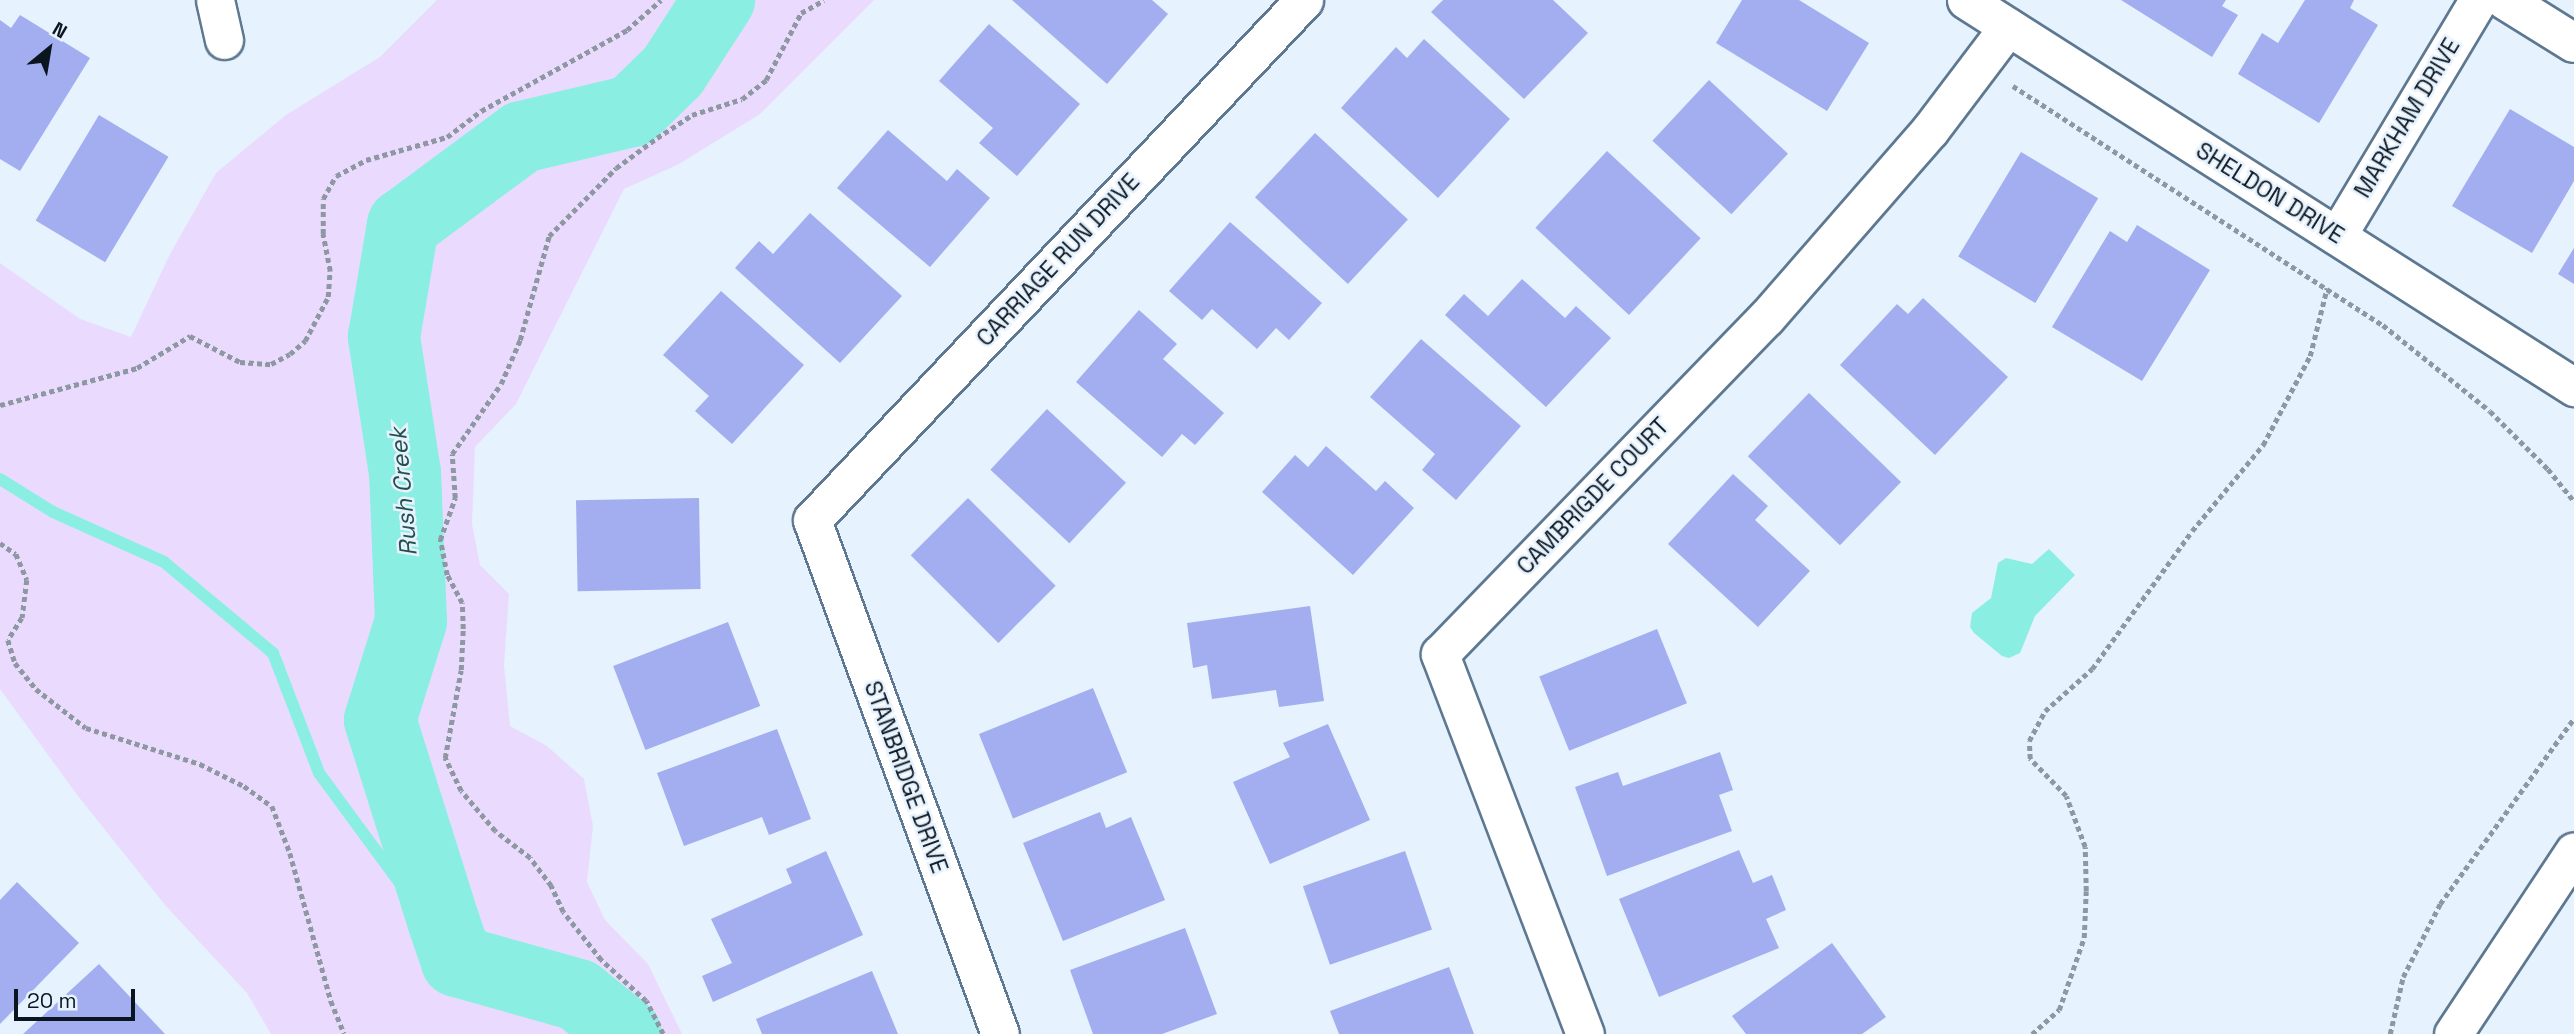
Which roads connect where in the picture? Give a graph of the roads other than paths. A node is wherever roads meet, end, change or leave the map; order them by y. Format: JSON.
{"nodes":[{"id":1,"x":215,"y":0,"type":"edge"},
{"id":2,"x":1304,"y":0,"type":"edge"},
{"id":3,"x":1966,"y":0,"type":"edge"},
{"id":4,"x":2478,"y":0,"type":"edge"},
{"id":5,"x":2505,"y":0,"type":"edge"},
{"id":6,"x":2008,"y":27,"type":"junction"},
{"id":7,"x":224,"y":40,"type":"dead end"},
{"id":8,"x":2574,"y":43,"type":"edge"},
{"id":9,"x":2337,"y":236,"type":"junction"},
{"id":10,"x":2574,"y":387,"type":"edge"},
{"id":11,"x":812,"y":520,"type":"joint"},
{"id":12,"x":2574,"y":851,"type":"edge"},
{"id":13,"x":1000,"y":1034,"type":"edge"},
{"id":14,"x":1585,"y":1034,"type":"edge"},
{"id":15,"x":2453,"y":1034,"type":"edge"}],
"edges":[{"from":1,"to":7,"type":"street"},
{"from":2,"to":11,"type":"street","name":"CARRIAGE RUN DRIVE"},
{"from":3,"to":6,"type":"street","name":"SHELDON DRIVE"},
{"from":4,"to":9,"type":"street","name":"MARKHAM DRIVE"},
{"from":5,"to":8,"type":"main road"},
{"from":6,"to":9,"type":"street","name":"SHELDON DRIVE"},
{"from":6,"to":14,"type":"street","name":"CAMBRIGDE COURT"},
{"from":9,"to":10,"type":"street","name":"SHELDON DRIVE"},
{"from":11,"to":13,"type":"street","name":"STANBRIDGE DRIVE"},
{"from":12,"to":15,"type":"street"}]}
